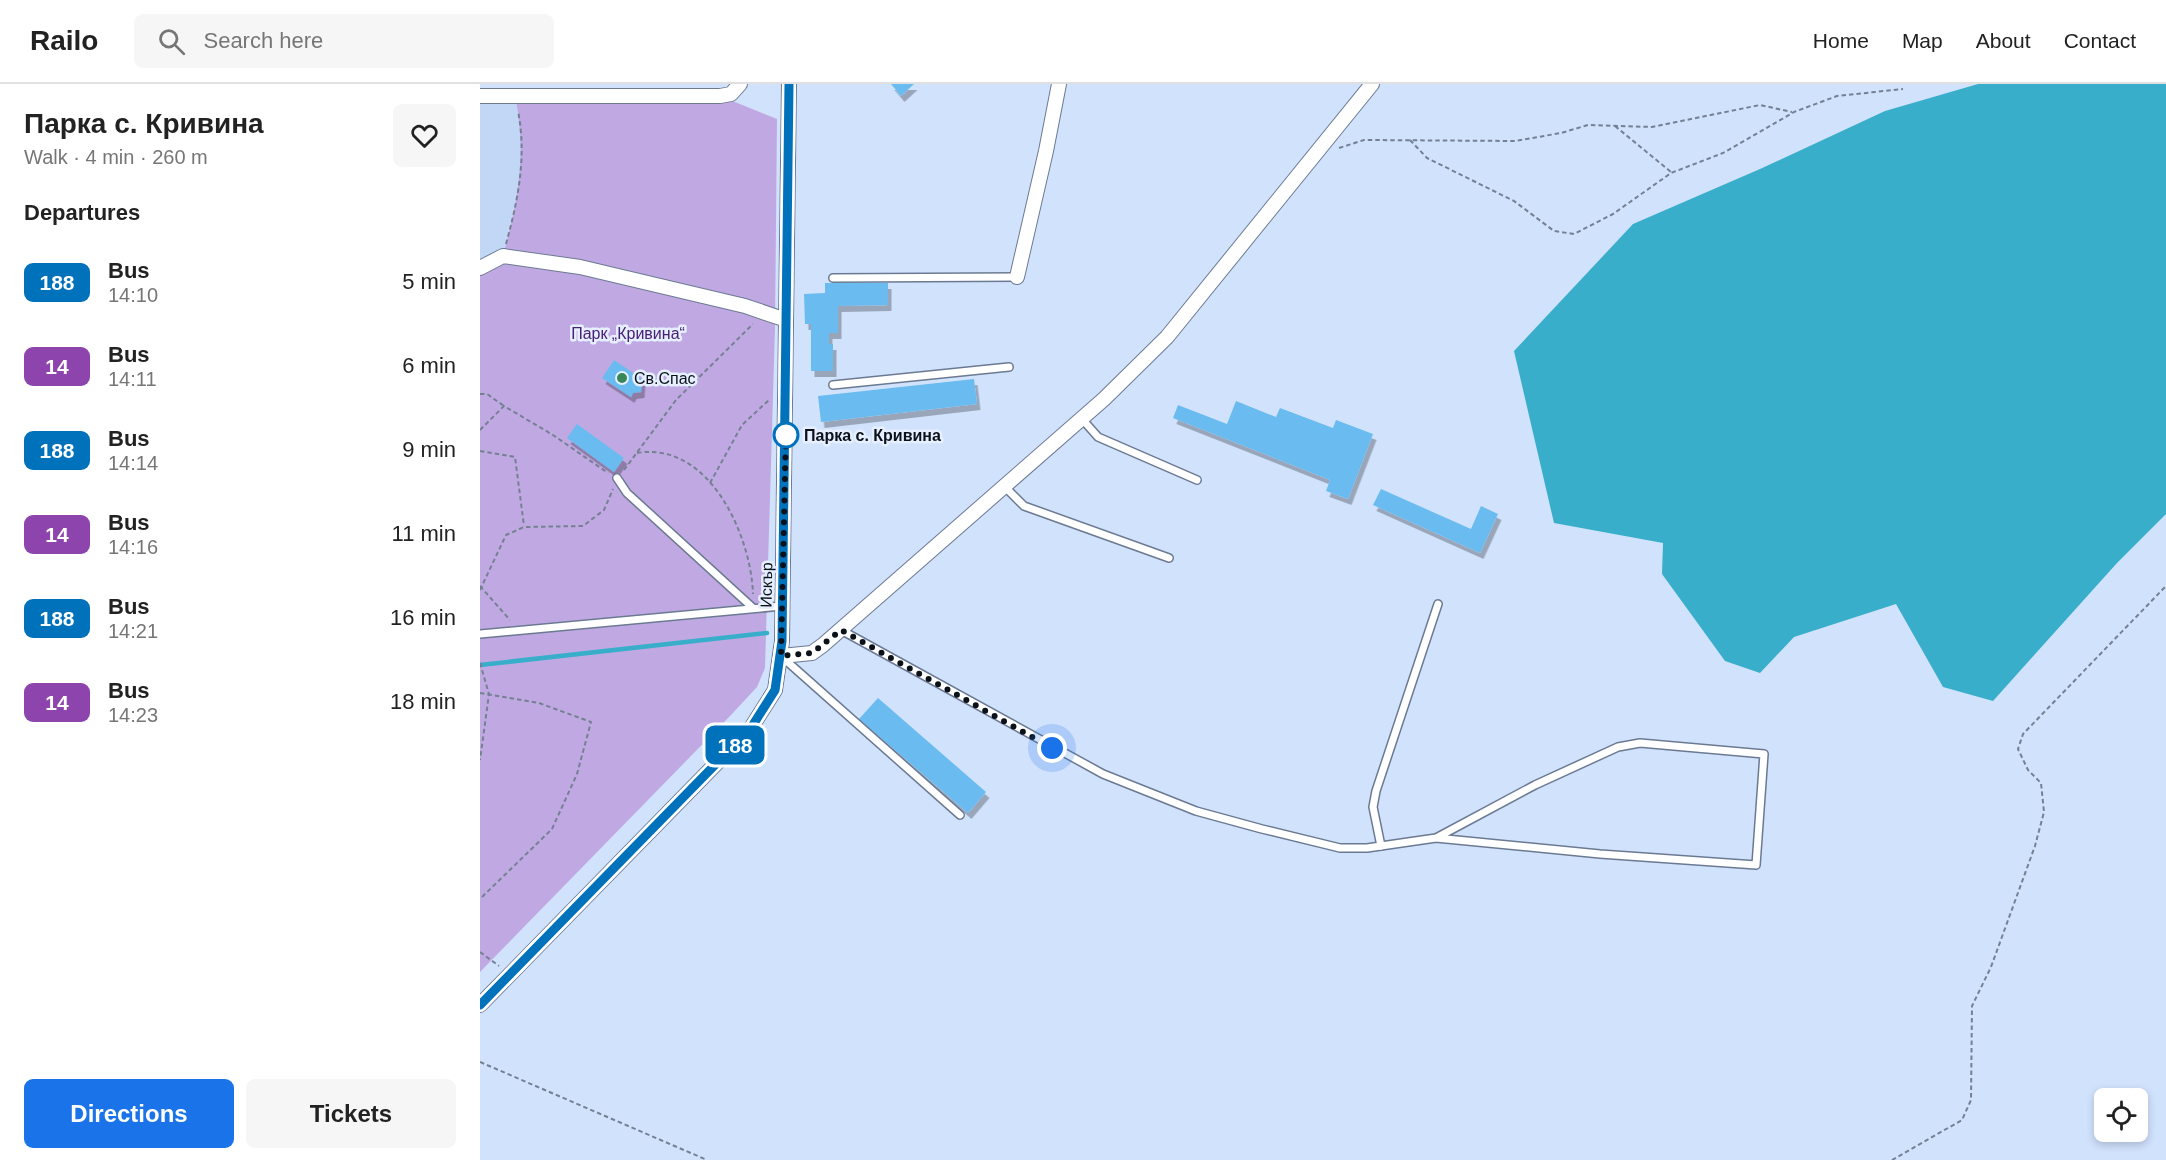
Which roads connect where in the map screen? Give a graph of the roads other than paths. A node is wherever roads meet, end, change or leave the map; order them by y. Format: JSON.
{"nodes":[{"id":1,"x":740,"y":84,"type":"edge"},
{"id":2,"x":789,"y":84,"type":"edge"},
{"id":3,"x":1059,"y":84,"type":"edge"},
{"id":4,"x":1372,"y":84,"type":"edge"},
{"id":5,"x":577,"y":90,"type":"edge"},
{"id":6,"x":480,"y":96,"type":"edge"},
{"id":7,"x":480,"y":268,"type":"edge"},
{"id":8,"x":1017,"y":277,"type":"joint"},
{"id":9,"x":832,"y":278,"type":"dead end"},
{"id":10,"x":786,"y":320,"type":"junction"},
{"id":11,"x":1009,"y":367,"type":"dead end"},
{"id":12,"x":833,"y":385,"type":"dead end"},
{"id":13,"x":1082,"y":419,"type":"junction"},
{"id":14,"x":617,"y":478,"type":"road end"},
{"id":15,"x":1197,"y":480,"type":"dead end"},
{"id":16,"x":1005,"y":487,"type":"junction"},
{"id":17,"x":1169,"y":558,"type":"dead end"},
{"id":18,"x":1438,"y":604,"type":"dead end"},
{"id":19,"x":782,"y":606,"type":"junction"},
{"id":20,"x":753,"y":608,"type":"junction"},
{"id":21,"x":841,"y":630,"type":"junction"},
{"id":22,"x":480,"y":634,"type":"edge"},
{"id":23,"x":781,"y":656,"type":"junction"},
{"id":24,"x":960,"y":815,"type":"dead end"},
{"id":25,"x":1436,"y":838,"type":"junction"},
{"id":26,"x":1381,"y":846,"type":"junction"},
{"id":27,"x":480,"y":1005,"type":"edge"}],
"edges":[{"from":1,"to":5,"type":"street"},
{"from":2,"to":10,"type":"street","name":"Искър"},
{"from":3,"to":8,"type":"street"},
{"from":4,"to":13,"type":"street"},
{"from":5,"to":6,"type":"street"},
{"from":7,"to":10,"type":"street"},
{"from":8,"to":9,"type":"lane"},
{"from":10,"to":19,"type":"street","name":"Искър"},
{"from":11,"to":12,"type":"lane"},
{"from":13,"to":15,"type":"lane"},
{"from":13,"to":16,"type":"street"},
{"from":14,"to":20,"type":"lane"},
{"from":16,"to":17,"type":"lane"},
{"from":16,"to":21,"type":"street"},
{"from":18,"to":26,"type":"lane"},
{"from":19,"to":20,"type":"lane"},
{"from":19,"to":23,"type":"street","name":"Искър"},
{"from":20,"to":22,"type":"lane"},
{"from":21,"to":23,"type":"street"},
{"from":21,"to":26,"type":"lane"},
{"from":23,"to":24,"type":"lane"},
{"from":23,"to":27,"type":"street","name":"Искър"},
{"from":25,"to":25,"type":"lane"},
{"from":25,"to":26,"type":"lane"}]}
